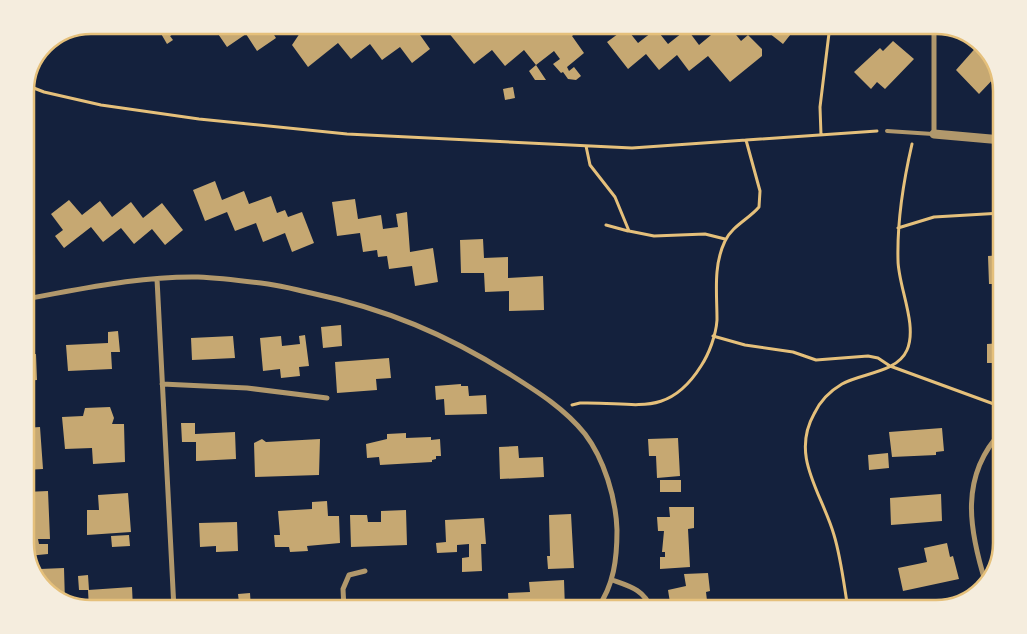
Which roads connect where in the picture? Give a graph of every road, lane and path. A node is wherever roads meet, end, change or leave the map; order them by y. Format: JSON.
{"nodes":[{"id":1,"x":829,"y":34,"type":"edge"},
{"id":2,"x":934,"y":34,"type":"edge"},
{"id":3,"x":34,"y":88,"type":"edge"},
{"id":4,"x":888,"y":130,"type":"joint"},
{"id":5,"x":914,"y":131,"type":"junction"},
{"id":6,"x":934,"y":134,"type":"junction"},
{"id":7,"x":821,"y":135,"type":"junction"},
{"id":8,"x":993,"y":139,"type":"edge"},
{"id":9,"x":746,"y":140,"type":"junction"},
{"id":10,"x":586,"y":146,"type":"junction"},
{"id":11,"x":993,"y":214,"type":"edge"},
{"id":12,"x":606,"y":225,"type":"dead end"},
{"id":13,"x":898,"y":228,"type":"junction"},
{"id":14,"x":629,"y":231,"type":"junction"},
{"id":15,"x":725,"y":239,"type":"junction"},
{"id":16,"x":157,"y":280,"type":"junction"},
{"id":17,"x":34,"y":297,"type":"edge"},
{"id":18,"x":713,"y":336,"type":"junction"},
{"id":19,"x":890,"y":366,"type":"junction"},
{"id":20,"x":162,"y":384,"type":"junction"},
{"id":21,"x":327,"y":398,"type":"dead end"},
{"id":22,"x":993,"y":404,"type":"edge"},
{"id":23,"x":559,"y":409,"type":"junction"},
{"id":24,"x":993,"y":441,"type":"edge"},
{"id":25,"x":365,"y":571,"type":"dead end"},
{"id":26,"x":984,"y":575,"type":"edge"},
{"id":27,"x":612,"y":580,"type":"junction"},
{"id":28,"x":174,"y":600,"type":"edge"},
{"id":29,"x":344,"y":600,"type":"edge"},
{"id":30,"x":602,"y":600,"type":"edge"},
{"id":31,"x":648,"y":600,"type":"edge"},
{"id":32,"x":846,"y":600,"type":"edge"}],
"edges":[{"from":1,"to":7,"type":"path"},
{"from":2,"to":6,"type":"street"},
{"from":3,"to":10,"type":"path"},
{"from":4,"to":5,"type":"lane"},
{"from":4,"to":7,"type":"path"},
{"from":5,"to":6,"type":"lane"},
{"from":5,"to":13,"type":"path"},
{"from":6,"to":8,"type":"street"},
{"from":7,"to":9,"type":"path"},
{"from":9,"to":10,"type":"path"},
{"from":9,"to":15,"type":"path"},
{"from":10,"to":14,"type":"path"},
{"from":11,"to":13,"type":"path"},
{"from":12,"to":14,"type":"path"},
{"from":13,"to":19,"type":"path"},
{"from":14,"to":15,"type":"path"},
{"from":15,"to":18,"type":"path"},
{"from":16,"to":17,"type":"street"},
{"from":16,"to":20,"type":"street"},
{"from":16,"to":23,"type":"street"},
{"from":18,"to":19,"type":"path"},
{"from":18,"to":23,"type":"path"},
{"from":19,"to":22,"type":"path"},
{"from":19,"to":32,"type":"path"},
{"from":20,"to":21,"type":"street"},
{"from":20,"to":28,"type":"street"},
{"from":23,"to":27,"type":"street"},
{"from":24,"to":26,"type":"street"},
{"from":25,"to":29,"type":"street"},
{"from":27,"to":30,"type":"street"},
{"from":27,"to":31,"type":"street"}]}
